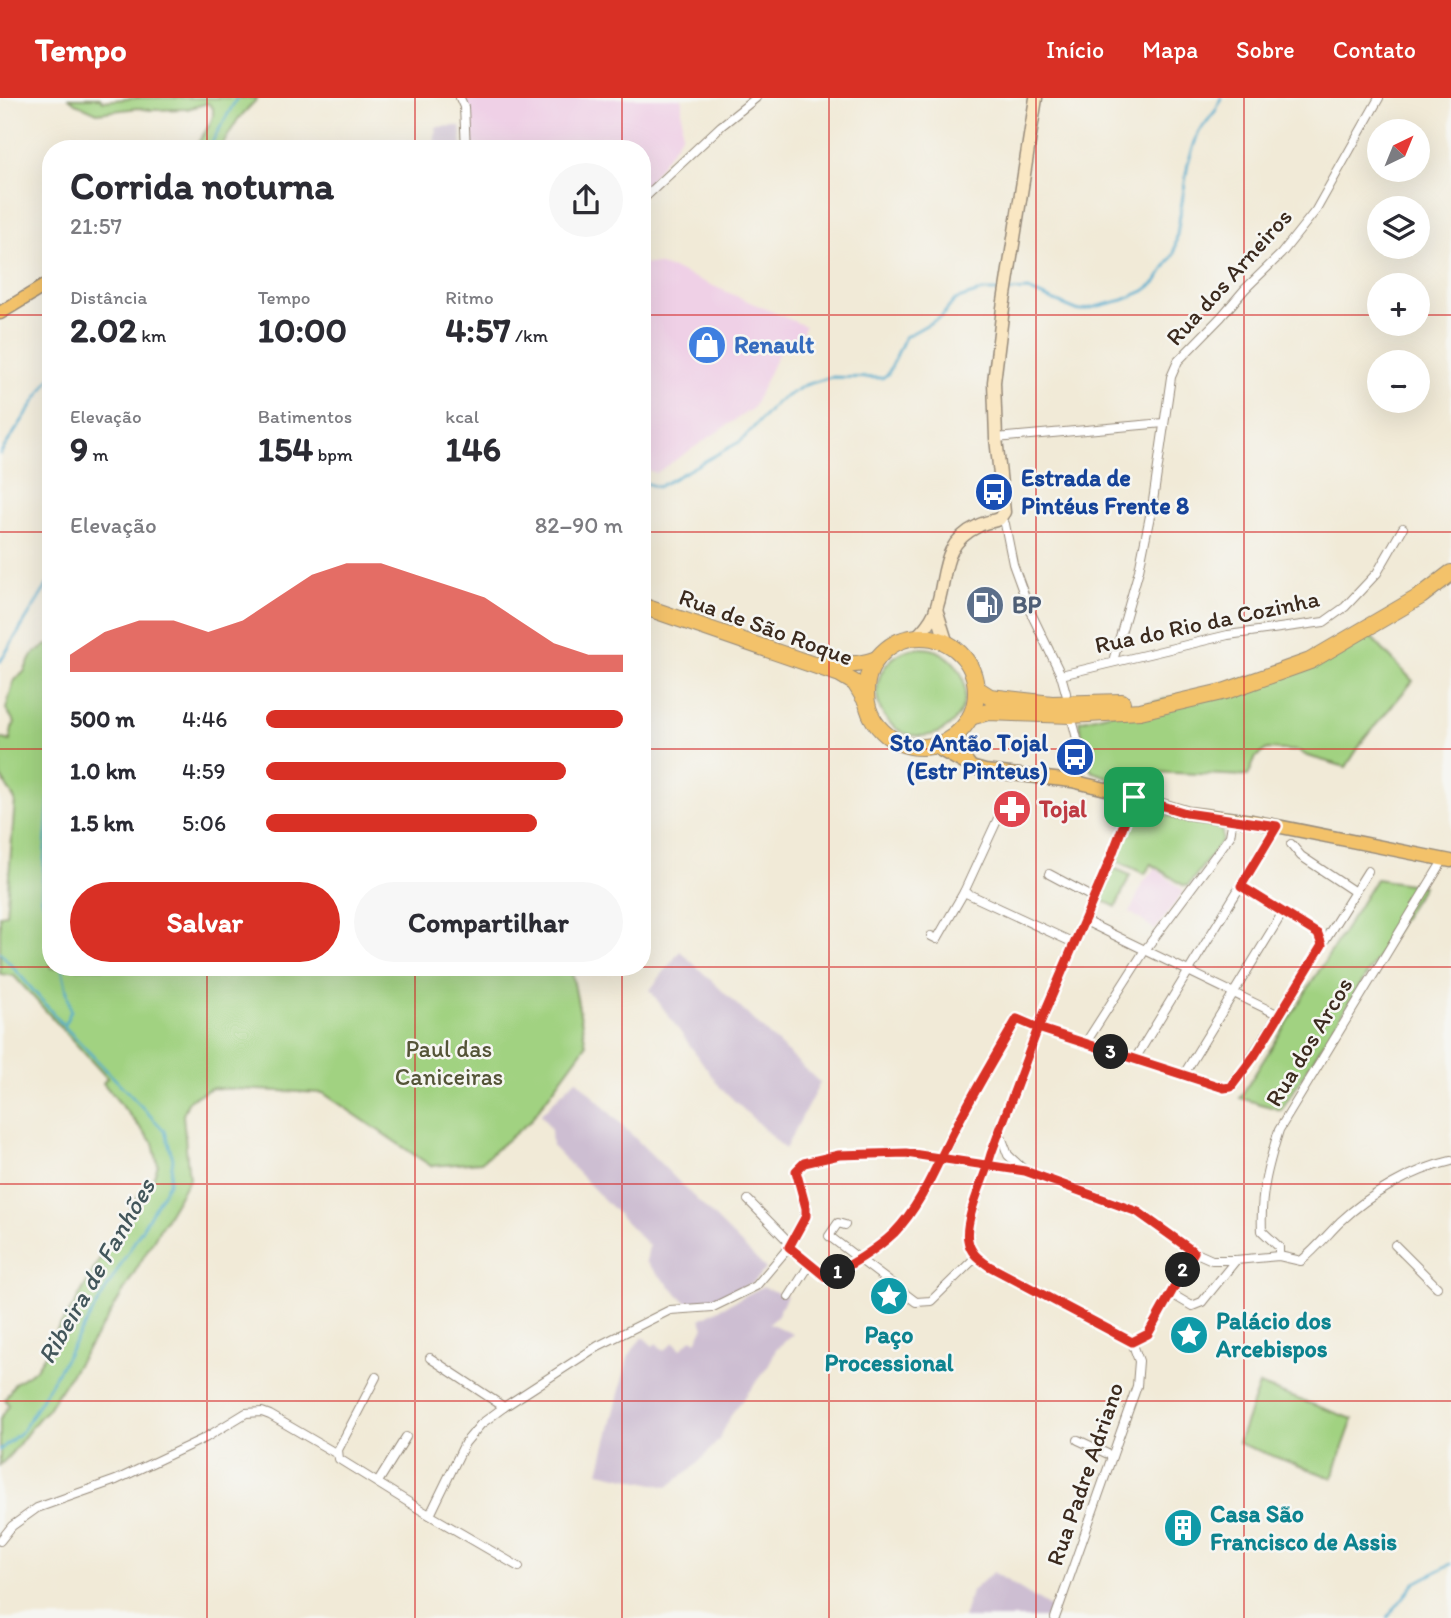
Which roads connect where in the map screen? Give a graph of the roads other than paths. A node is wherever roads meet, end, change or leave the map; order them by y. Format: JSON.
{"nodes":[{"id":1,"x":460,"y":98,"type":"edge"},
{"id":2,"x":755,"y":98,"type":"edge"},
{"id":3,"x":1036,"y":98,"type":"edge"},
{"id":4,"x":1378,"y":99,"type":"edge"},
{"id":5,"x":466,"y":140,"type":"edge"},
{"id":6,"x":651,"y":192,"type":"edge"},
{"id":7,"x":42,"y":287,"type":"edge"},
{"id":8,"x":0,"y":313,"type":"edge"},
{"id":9,"x":1164,"y":423,"type":"junction"},
{"id":10,"x":996,"y":438,"type":"junction"},
{"id":11,"x":1000,"y":518,"type":"junction"},
{"id":12,"x":1403,"y":528,"type":"dead end"},
{"id":13,"x":1451,"y":561,"type":"edge"},
{"id":14,"x":1451,"y":573,"type":"edge"},
{"id":15,"x":651,"y":598,"type":"edge"},
{"id":16,"x":651,"y":609,"type":"edge"},
{"id":17,"x":936,"y":609,"type":"junction"},
{"id":18,"x":915,"y":638,"type":"junction"},
{"id":19,"x":947,"y":644,"type":"junction"},
{"id":20,"x":877,"y":659,"type":"junction"},
{"id":21,"x":1113,"y":661,"type":"junction"},
{"id":22,"x":1061,"y":675,"type":"junction"},
{"id":23,"x":976,"y":688,"type":"junction"},
{"id":24,"x":1066,"y":693,"type":"dead end"},
{"id":25,"x":866,"y":701,"type":"junction"},
{"id":26,"x":1072,"y":715,"type":"junction"},
{"id":27,"x":970,"y":717,"type":"junction"},
{"id":28,"x":960,"y":731,"type":"junction"},
{"id":29,"x":933,"y":746,"type":"junction"},
{"id":30,"x":971,"y":767,"type":"junction"},
{"id":31,"x":1072,"y":781,"type":"junction"},
{"id":32,"x":1134,"y":797,"type":"junction"},
{"id":33,"x":1000,"y":814,"type":"dead end"},
{"id":34,"x":1233,"y":818,"type":"junction"},
{"id":35,"x":1277,"y":826,"type":"junction"},
{"id":36,"x":1291,"y":844,"type":"dead end"},
{"id":37,"x":1447,"y":860,"type":"edge"},
{"id":38,"x":1368,"y":871,"type":"dead end"},
{"id":39,"x":1049,"y":874,"type":"dead end"},
{"id":40,"x":1241,"y":886,"type":"junction"},
{"id":41,"x":964,"y":892,"type":"junction"},
{"id":42,"x":1354,"y":892,"type":"junction"},
{"id":43,"x":1094,"y":898,"type":"junction"},
{"id":44,"x":1283,"y":912,"type":"junction"},
{"id":45,"x":1085,"y":921,"type":"junction"},
{"id":46,"x":931,"y":936,"type":"dead end"},
{"id":47,"x":1074,"y":943,"type":"junction"},
{"id":48,"x":1322,"y":945,"type":"junction"},
{"id":49,"x":1145,"y":950,"type":"junction"},
{"id":50,"x":1189,"y":971,"type":"junction"},
{"id":51,"x":1233,"y":993,"type":"junction"},
{"id":52,"x":1279,"y":1015,"type":"junction"},
{"id":53,"x":1038,"y":1028,"type":"junction"},
{"id":54,"x":1086,"y":1044,"type":"junction"},
{"id":55,"x":1135,"y":1059,"type":"junction"},
{"id":56,"x":1184,"y":1074,"type":"junction"},
{"id":57,"x":999,"y":1131,"type":"junction"},
{"id":58,"x":991,"y":1154,"type":"junction"},
{"id":59,"x":1008,"y":1155,"type":"junction"},
{"id":60,"x":941,"y":1159,"type":"junction"},
{"id":61,"x":1451,"y":1161,"type":"edge"},
{"id":62,"x":988,"y":1164,"type":"junction"},
{"id":63,"x":1025,"y":1171,"type":"junction"},
{"id":64,"x":748,"y":1200,"type":"dead end"},
{"id":65,"x":845,"y":1225,"type":"dead end"},
{"id":66,"x":1395,"y":1245,"type":"dead end"},
{"id":67,"x":790,"y":1246,"type":"junction"},
{"id":68,"x":1194,"y":1252,"type":"junction"},
{"id":69,"x":1279,"y":1256,"type":"junction"},
{"id":70,"x":976,"y":1257,"type":"junction"},
{"id":71,"x":859,"y":1260,"type":"junction"},
{"id":72,"x":1236,"y":1260,"type":"junction"},
{"id":73,"x":810,"y":1264,"type":"junction"},
{"id":74,"x":1437,"y":1287,"type":"dead end"},
{"id":75,"x":1170,"y":1293,"type":"junction"},
{"id":76,"x":789,"y":1297,"type":"dead end"},
{"id":77,"x":1132,"y":1342,"type":"junction"},
{"id":78,"x":430,"y":1358,"type":"dead end"},
{"id":79,"x":376,"y":1377,"type":"dead end"},
{"id":80,"x":504,"y":1407,"type":"junction"},
{"id":81,"x":406,"y":1437,"type":"dead end"},
{"id":82,"x":1078,"y":1440,"type":"dead end"},
{"id":83,"x":338,"y":1452,"type":"junction"},
{"id":84,"x":1112,"y":1456,"type":"junction"},
{"id":85,"x":378,"y":1482,"type":"junction"},
{"id":86,"x":430,"y":1515,"type":"junction"},
{"id":87,"x":0,"y":1541,"type":"edge"},
{"id":88,"x":519,"y":1567,"type":"dead end"},
{"id":89,"x":1055,"y":1618,"type":"edge"}],
"edges":[{"from":1,"to":5,"type":"street"},
{"from":2,"to":6,"type":"street"},
{"from":3,"to":10,"type":"street"},
{"from":4,"to":9,"type":"street","name":"Rua dos Arneiros"},
{"from":7,"to":8,"type":"main road"},
{"from":9,"to":10,"type":"street"},
{"from":9,"to":21,"type":"street","name":"Rua dos Arneiros"},
{"from":10,"to":11,"type":"street"},
{"from":11,"to":17,"type":"street"},
{"from":11,"to":22,"type":"street"},
{"from":12,"to":21,"type":"street","name":"Rua do Rio da Cozinha"},
{"from":13,"to":23,"type":"highway"},
{"from":14,"to":26,"type":"highway"},
{"from":15,"to":20,"type":"highway","name":"Rua de São Roque"},
{"from":16,"to":25,"type":"highway","name":"Rua de São Roque"},
{"from":17,"to":18,"type":"street"},
{"from":17,"to":19,"type":"street"},
{"from":18,"to":19,"type":"highway"},
{"from":18,"to":20,"type":"highway"},
{"from":19,"to":23,"type":"highway"},
{"from":20,"to":25,"type":"highway"},
{"from":21,"to":22,"type":"street","name":"Rua do Rio da Cozinha"},
{"from":22,"to":24,"type":"street"},
{"from":23,"to":27,"type":"highway"},
{"from":25,"to":29,"type":"highway"},
{"from":26,"to":27,"type":"highway"},
{"from":26,"to":31,"type":"street"},
{"from":27,"to":28,"type":"highway"},
{"from":28,"to":29,"type":"highway"},
{"from":28,"to":30,"type":"main road"},
{"from":29,"to":30,"type":"main road"},
{"from":30,"to":31,"type":"main road"},
{"from":31,"to":32,"type":"main road"},
{"from":32,"to":34,"type":"main road"},
{"from":32,"to":43,"type":"street"},
{"from":33,"to":41,"type":"street"},
{"from":34,"to":35,"type":"main road"},
{"from":34,"to":49,"type":"street"},
{"from":35,"to":37,"type":"main road"},
{"from":35,"to":40,"type":"street"},
{"from":36,"to":42,"type":"street"},
{"from":37,"to":69,"type":"street","name":"Rua dos Arcos"},
{"from":38,"to":42,"type":"street"},
{"from":39,"to":43,"type":"street"},
{"from":40,"to":44,"type":"street"},
{"from":40,"to":50,"type":"street"},
{"from":41,"to":46,"type":"street"},
{"from":41,"to":47,"type":"street"},
{"from":42,"to":48,"type":"street"},
{"from":43,"to":45,"type":"street"},
{"from":44,"to":48,"type":"street"},
{"from":44,"to":51,"type":"street"},
{"from":45,"to":47,"type":"street"},
{"from":45,"to":49,"type":"street"},
{"from":47,"to":53,"type":"street"},
{"from":48,"to":52,"type":"street"},
{"from":49,"to":50,"type":"street"},
{"from":49,"to":54,"type":"street"},
{"from":50,"to":51,"type":"street"},
{"from":50,"to":55,"type":"street"},
{"from":51,"to":52,"type":"street"},
{"from":51,"to":56,"type":"street"},
{"from":52,"to":56,"type":"street"},
{"from":53,"to":54,"type":"street"},
{"from":53,"to":57,"type":"street"},
{"from":53,"to":60,"type":"street"},
{"from":54,"to":55,"type":"street"},
{"from":55,"to":56,"type":"street"},
{"from":57,"to":58,"type":"street"},
{"from":57,"to":59,"type":"street"},
{"from":58,"to":59,"type":"street"},
{"from":58,"to":62,"type":"street"},
{"from":59,"to":63,"type":"street"},
{"from":60,"to":62,"type":"street"},
{"from":60,"to":67,"type":"street"},
{"from":60,"to":71,"type":"street"},
{"from":61,"to":69,"type":"street"},
{"from":62,"to":63,"type":"street"},
{"from":62,"to":70,"type":"street"},
{"from":63,"to":68,"type":"street"},
{"from":64,"to":67,"type":"street"},
{"from":65,"to":71,"type":"street"},
{"from":66,"to":74,"type":"street"},
{"from":67,"to":73,"type":"street"},
{"from":67,"to":80,"type":"street"},
{"from":68,"to":72,"type":"street"},
{"from":68,"to":75,"type":"street"},
{"from":69,"to":72,"type":"street"},
{"from":70,"to":71,"type":"street"},
{"from":70,"to":77,"type":"street"},
{"from":71,"to":73,"type":"street"},
{"from":72,"to":75,"type":"street"},
{"from":73,"to":76,"type":"street"},
{"from":75,"to":77,"type":"street"},
{"from":77,"to":84,"type":"street","name":"Rua Padre Adriano"},
{"from":78,"to":80,"type":"street"},
{"from":79,"to":83,"type":"street"},
{"from":80,"to":86,"type":"street"},
{"from":81,"to":85,"type":"street"},
{"from":82,"to":84,"type":"street"},
{"from":83,"to":85,"type":"street"},
{"from":83,"to":87,"type":"street"},
{"from":84,"to":89,"type":"street","name":"Rua Padre Adriano"},
{"from":85,"to":86,"type":"street"},
{"from":86,"to":88,"type":"street"}]}
